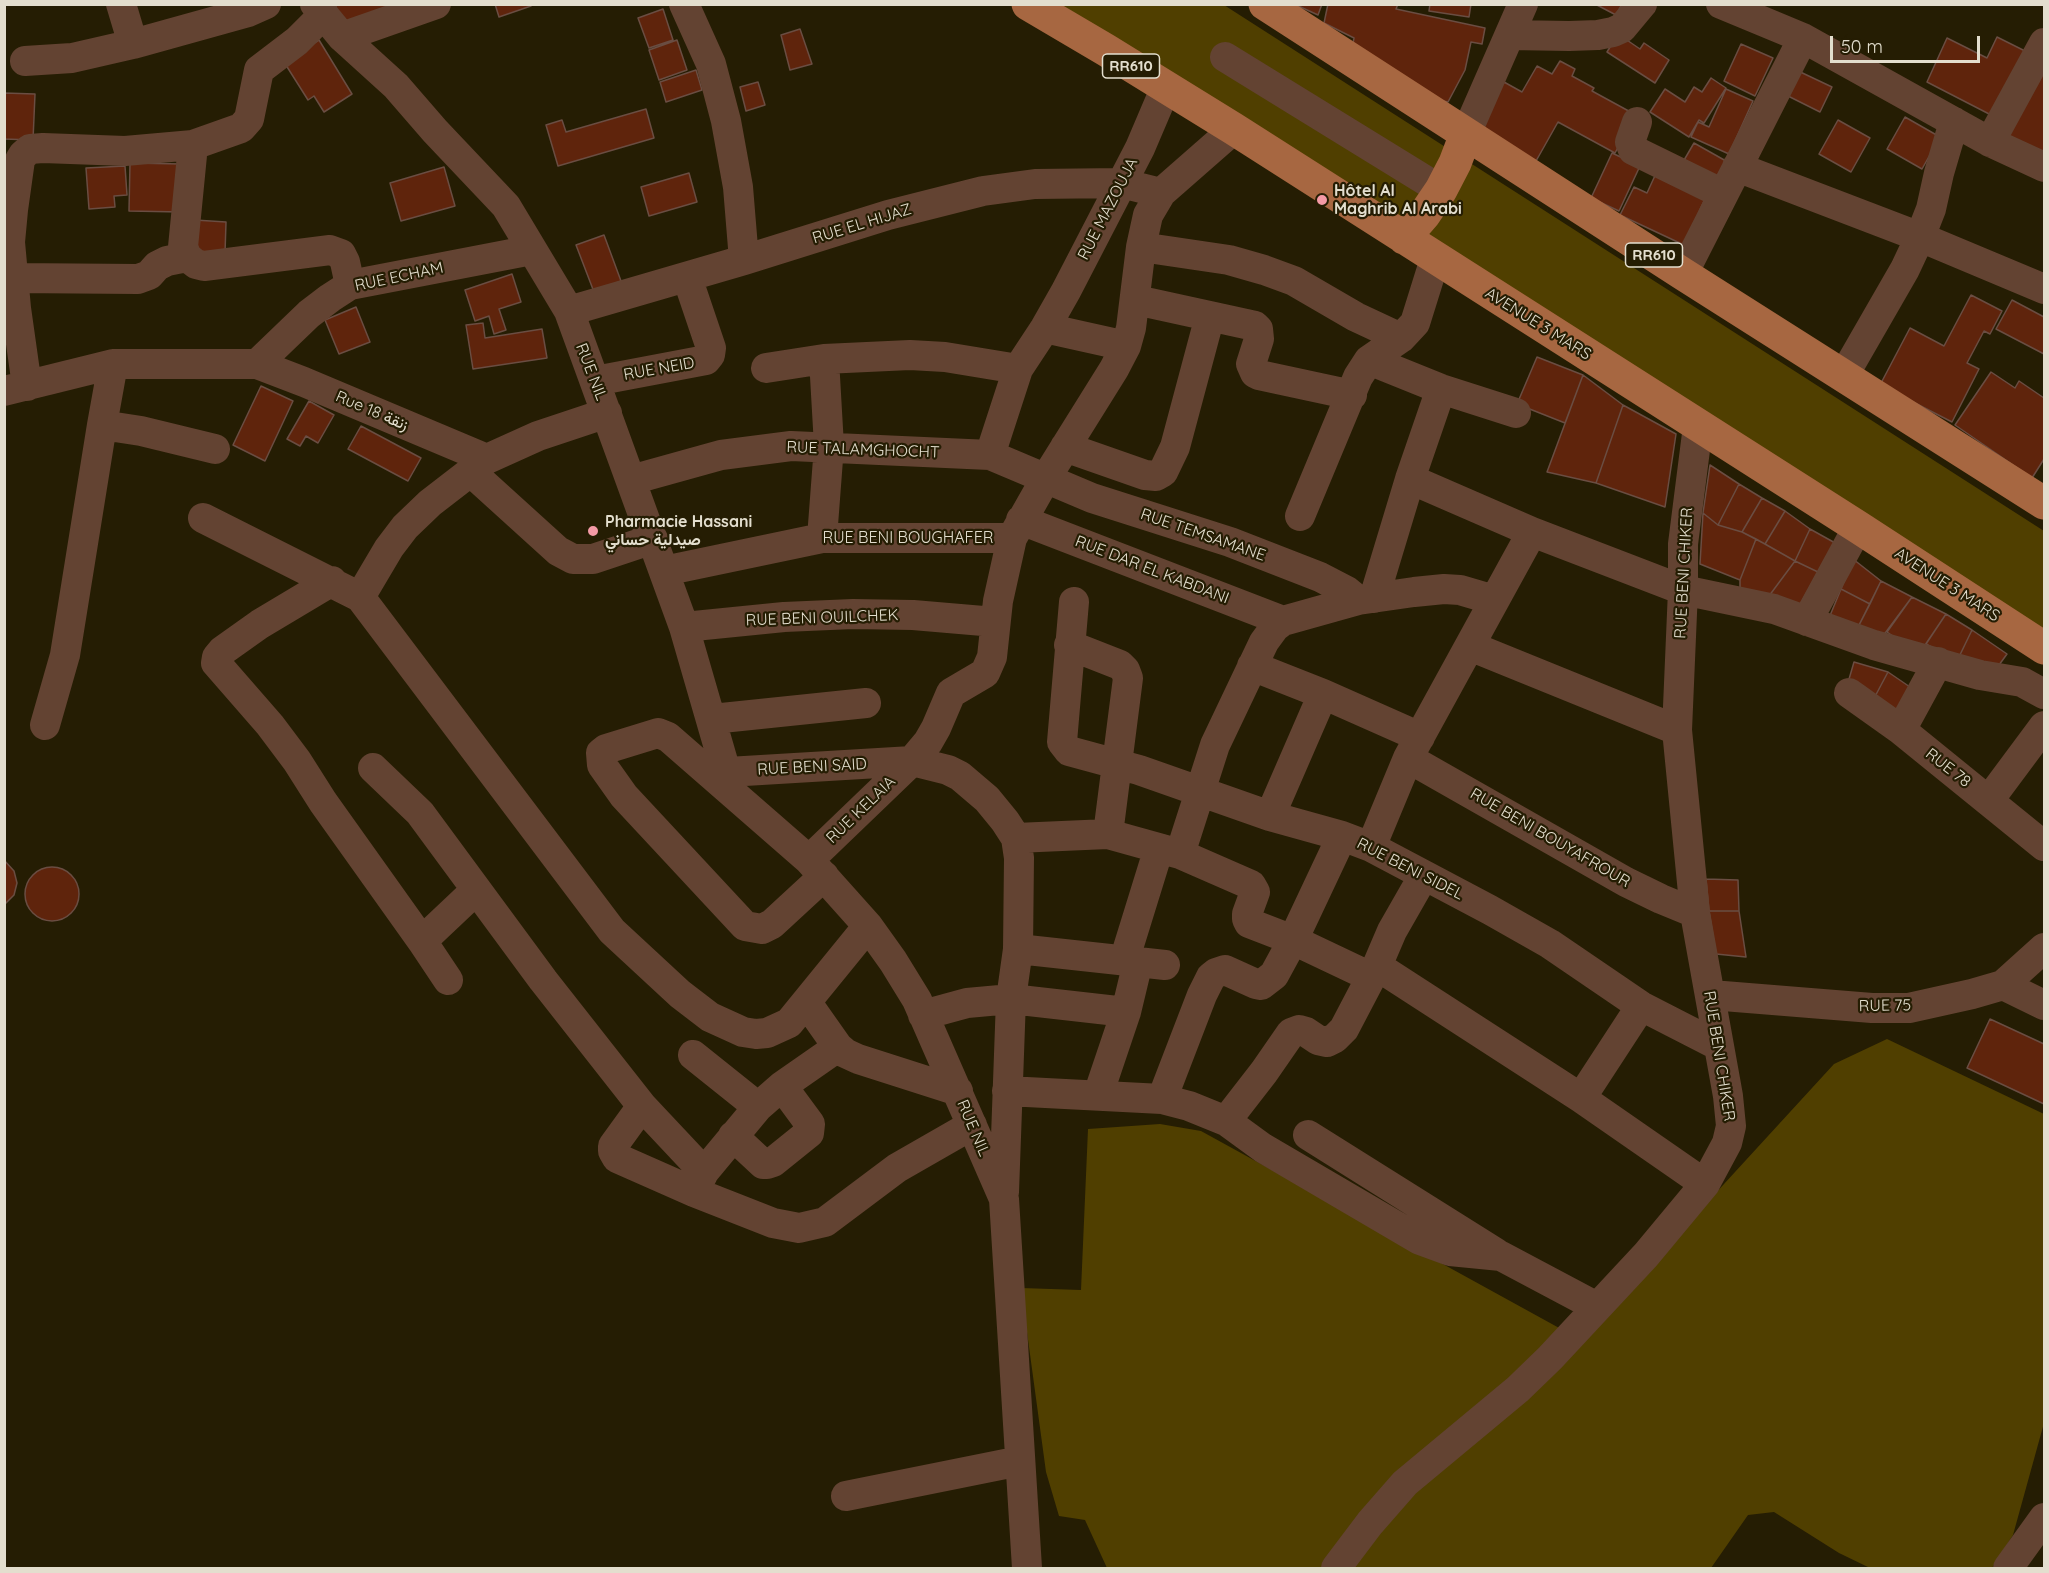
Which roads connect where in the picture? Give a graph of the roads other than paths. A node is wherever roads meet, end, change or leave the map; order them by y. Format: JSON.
{"nodes":[{"id":1,"x":121,"y":4,"type":"edge"},
{"id":2,"x":266,"y":4,"type":"edge"},
{"id":3,"x":436,"y":4,"type":"edge"},
{"id":4,"x":684,"y":4,"type":"edge"},
{"id":5,"x":1028,"y":4,"type":"edge"},
{"id":6,"x":1265,"y":4,"type":"edge"},
{"id":7,"x":1523,"y":4,"type":"edge"},
{"id":8,"x":1642,"y":4,"type":"edge"},
{"id":9,"x":1721,"y":4,"type":"edge"},
{"id":10,"x":325,"y":15,"type":"edge"},
{"id":11,"x":1510,"y":35,"type":"junction"},
{"id":12,"x":1803,"y":39,"type":"junction"},
{"id":13,"x":2044,"y":43,"type":"edge"},
{"id":14,"x":133,"y":44,"type":"junction"},
{"id":15,"x":1225,"y":57,"type":"dead end"},
{"id":16,"x":25,"y":61,"type":"dead end"},
{"id":17,"x":1166,"y":87,"type":"junction"},
{"id":18,"x":1637,"y":122,"type":"dead end"},
{"id":19,"x":1954,"y":122,"type":"junction"},
{"id":20,"x":1234,"y":129,"type":"junction"},
{"id":21,"x":1466,"y":134,"type":"junction"},
{"id":22,"x":1990,"y":142,"type":"junction"},
{"id":23,"x":193,"y":145,"type":"junction"},
{"id":24,"x":14,"y":154,"type":"edge"},
{"id":25,"x":1737,"y":167,"type":"junction"},
{"id":26,"x":2044,"y":167,"type":"edge"},
{"id":27,"x":1121,"y":183,"type":"junction"},
{"id":28,"x":1441,"y":190,"type":"junction"},
{"id":29,"x":1161,"y":194,"type":"junction"},
{"id":30,"x":1724,"y":194,"type":"junction"},
{"id":31,"x":1920,"y":237,"type":"junction"},
{"id":32,"x":1404,"y":238,"type":"junction"},
{"id":33,"x":7,"y":242,"type":"edge"},
{"id":34,"x":1141,"y":247,"type":"junction"},
{"id":35,"x":532,"y":250,"type":"junction"},
{"id":36,"x":187,"y":257,"type":"junction"},
{"id":37,"x":1435,"y":259,"type":"junction"},
{"id":38,"x":744,"y":260,"type":"junction"},
{"id":39,"x":348,"y":273,"type":"junction"},
{"id":40,"x":1683,"y":274,"type":"junction"},
{"id":41,"x":687,"y":277,"type":"junction"},
{"id":42,"x":13,"y":278,"type":"junction"},
{"id":43,"x":2044,"y":289,"type":"edge"},
{"id":44,"x":1136,"y":300,"type":"junction"},
{"id":45,"x":10,"y":309,"type":"edge"},
{"id":46,"x":569,"y":311,"type":"junction"},
{"id":47,"x":1210,"y":316,"type":"junction"},
{"id":48,"x":1045,"y":328,"type":"junction"},
{"id":49,"x":1401,"y":338,"type":"junction"},
{"id":50,"x":1126,"y":346,"type":"junction"},
{"id":51,"x":13,"y":354,"type":"edge"},
{"id":52,"x":824,"y":359,"type":"junction"},
{"id":53,"x":1369,"y":360,"type":"junction"},
{"id":54,"x":113,"y":364,"type":"junction"},
{"id":55,"x":256,"y":364,"type":"junction"},
{"id":56,"x":766,"y":368,"type":"dead end"},
{"id":57,"x":1018,"y":369,"type":"junction"},
{"id":58,"x":1844,"y":375,"type":"junction"},
{"id":59,"x":595,"y":381,"type":"junction"},
{"id":60,"x":16,"y":388,"type":"edge"},
{"id":61,"x":1442,"y":389,"type":"junction"},
{"id":62,"x":1352,"y":395,"type":"junction"},
{"id":63,"x":607,"y":413,"type":"junction"},
{"id":64,"x":1516,"y":413,"type":"dead end"},
{"id":65,"x":102,"y":425,"type":"junction"},
{"id":66,"x":1698,"y":426,"type":"junction"},
{"id":67,"x":829,"y":446,"type":"junction"},
{"id":68,"x":1065,"y":447,"type":"junction"},
{"id":69,"x":215,"y":449,"type":"dead end"},
{"id":70,"x":990,"y":455,"type":"junction"},
{"id":71,"x":479,"y":466,"type":"junction"},
{"id":72,"x":1046,"y":478,"type":"junction"},
{"id":73,"x":1410,"y":478,"type":"junction"},
{"id":74,"x":631,"y":480,"type":"junction"},
{"id":75,"x":2042,"y":496,"type":"edge"},
{"id":76,"x":1300,"y":516,"type":"dead end"},
{"id":77,"x":203,"y":518,"type":"dead end"},
{"id":78,"x":1858,"y":527,"type":"junction"},
{"id":79,"x":1017,"y":529,"type":"junction"},
{"id":80,"x":1532,"y":532,"type":"junction"},
{"id":81,"x":822,"y":538,"type":"junction"},
{"id":82,"x":652,"y":539,"type":"junction"},
{"id":83,"x":664,"y":571,"type":"junction"},
{"id":84,"x":332,"y":581,"type":"junction"},
{"id":85,"x":1683,"y":590,"type":"junction"},
{"id":86,"x":360,"y":597,"type":"junction"},
{"id":87,"x":1366,"y":599,"type":"junction"},
{"id":88,"x":1494,"y":600,"type":"junction"},
{"id":89,"x":1074,"y":602,"type":"dead end"},
{"id":90,"x":1283,"y":621,"type":"junction"},
{"id":91,"x":1807,"y":621,"type":"junction"},
{"id":92,"x":995,"y":622,"type":"junction"},
{"id":93,"x":684,"y":627,"type":"junction"},
{"id":94,"x":1069,"y":645,"type":"junction"},
{"id":95,"x":1470,"y":646,"type":"junction"},
{"id":96,"x":2044,"y":648,"type":"edge"},
{"id":97,"x":1938,"y":662,"type":"junction"},
{"id":98,"x":1252,"y":666,"type":"junction"},
{"id":99,"x":1849,"y":693,"type":"dead end"},
{"id":100,"x":1323,"y":694,"type":"junction"},
{"id":101,"x":2044,"y":694,"type":"edge"},
{"id":102,"x":866,"y":703,"type":"dead end"},
{"id":103,"x":712,"y":719,"type":"junction"},
{"id":104,"x":45,"y":725,"type":"dead end"},
{"id":105,"x":2044,"y":726,"type":"edge"},
{"id":106,"x":1677,"y":730,"type":"junction"},
{"id":107,"x":1901,"y":730,"type":"junction"},
{"id":108,"x":1414,"y":747,"type":"junction"},
{"id":109,"x":912,"y":761,"type":"junction"},
{"id":110,"x":1118,"y":764,"type":"junction"},
{"id":111,"x":373,"y":768,"type":"dead end"},
{"id":112,"x":719,"y":772,"type":"junction"},
{"id":113,"x":1199,"y":789,"type":"junction"},
{"id":114,"x":1989,"y":800,"type":"junction"},
{"id":115,"x":1270,"y":816,"type":"junction"},
{"id":116,"x":1108,"y":834,"type":"junction"},
{"id":117,"x":1342,"y":836,"type":"junction"},
{"id":118,"x":1016,"y":838,"type":"junction"},
{"id":119,"x":2044,"y":846,"type":"edge"},
{"id":120,"x":1371,"y":847,"type":"junction"},
{"id":121,"x":1170,"y":851,"type":"junction"},
{"id":122,"x":817,"y":868,"type":"junction"},
{"id":123,"x":1424,"y":875,"type":"junction"},
{"id":124,"x":476,"y":890,"type":"junction"},
{"id":125,"x":1695,"y":913,"type":"junction"},
{"id":126,"x":868,"y":926,"type":"junction"},
{"id":127,"x":1293,"y":940,"type":"junction"},
{"id":128,"x":422,"y":941,"type":"junction"},
{"id":129,"x":2044,"y":948,"type":"edge"},
{"id":130,"x":1018,"y":949,"type":"junction"},
{"id":131,"x":1142,"y":962,"type":"junction"},
{"id":132,"x":1374,"y":971,"type":"junction"},
{"id":133,"x":448,"y":980,"type":"dead end"},
{"id":134,"x":2003,"y":985,"type":"junction"},
{"id":135,"x":1711,"y":994,"type":"junction"},
{"id":136,"x":1011,"y":999,"type":"junction"},
{"id":137,"x":807,"y":1003,"type":"junction"},
{"id":138,"x":2044,"y":1005,"type":"edge"},
{"id":139,"x":1641,"y":1006,"type":"junction"},
{"id":140,"x":1126,"y":1012,"type":"junction"},
{"id":141,"x":924,"y":1015,"type":"junction"},
{"id":142,"x":1719,"y":1046,"type":"junction"},
{"id":143,"x":838,"y":1047,"type":"junction"},
{"id":144,"x":693,"y":1055,"type":"dead end"},
{"id":145,"x":782,"y":1086,"type":"junction"},
{"id":146,"x":958,"y":1091,"type":"junction"},
{"id":147,"x":1007,"y":1091,"type":"junction"},
{"id":148,"x":1098,"y":1095,"type":"junction"},
{"id":149,"x":1581,"y":1098,"type":"junction"},
{"id":150,"x":1162,"y":1099,"type":"junction"},
{"id":151,"x":642,"y":1106,"type":"junction"},
{"id":152,"x":758,"y":1107,"type":"junction"},
{"id":153,"x":1226,"y":1121,"type":"junction"},
{"id":154,"x":972,"y":1125,"type":"junction"},
{"id":155,"x":1308,"y":1135,"type":"dead end"},
{"id":156,"x":734,"y":1136,"type":"junction"},
{"id":157,"x":699,"y":1182,"type":"junction"},
{"id":158,"x":1705,"y":1184,"type":"junction"},
{"id":159,"x":1004,"y":1199,"type":"junction"},
{"id":160,"x":1501,"y":1256,"type":"junction"},
{"id":161,"x":1597,"y":1307,"type":"junction"},
{"id":162,"x":1020,"y":1461,"type":"junction"},
{"id":163,"x":846,"y":1496,"type":"dead end"},
{"id":164,"x":2044,"y":1518,"type":"edge"},
{"id":165,"x":1027,"y":1569,"type":"edge"},
{"id":166,"x":1336,"y":1569,"type":"edge"},
{"id":167,"x":2008,"y":1569,"type":"edge"}],
"edges":[{"from":1,"to":14,"type":"street"},
{"from":2,"to":14,"type":"street"},
{"from":3,"to":10,"type":"street"},
{"from":4,"to":38,"type":"street"},
{"from":5,"to":17,"type":"main road","name":"AVENUE 3 MARS","number":"RR610"},
{"from":6,"to":21,"type":"main road","number":"RR610"},
{"from":7,"to":11,"type":"street"},
{"from":8,"to":11,"type":"street"},
{"from":9,"to":12,"type":"street"},
{"from":10,"to":23,"type":"street"},
{"from":10,"to":35,"type":"street","name":"RUE NIL"},
{"from":11,"to":21,"type":"street"},
{"from":12,"to":19,"type":"street"},
{"from":12,"to":25,"type":"street"},
{"from":13,"to":22,"type":"street"},
{"from":14,"to":16,"type":"street"},
{"from":15,"to":28,"type":"street"},
{"from":17,"to":20,"type":"main road","name":"AVENUE 3 MARS","number":"RR610"},
{"from":17,"to":27,"type":"street","name":"RUE MAZOUJA"},
{"from":18,"to":30,"type":"street"},
{"from":19,"to":22,"type":"street"},
{"from":19,"to":31,"type":"street"},
{"from":20,"to":29,"type":"street","name":"RUE KELAIA"},
{"from":20,"to":32,"type":"main road","name":"AVENUE 3 MARS","number":"RR610"},
{"from":21,"to":28,"type":"main road"},
{"from":21,"to":40,"type":"main road","number":"RR610"},
{"from":22,"to":26,"type":"street"},
{"from":23,"to":24,"type":"street"},
{"from":23,"to":36,"type":"street"},
{"from":24,"to":33,"type":"street"},
{"from":25,"to":30,"type":"street"},
{"from":25,"to":31,"type":"street"},
{"from":27,"to":29,"type":"street","name":"RUE EL HIJAZ"},
{"from":27,"to":38,"type":"street","name":"RUE EL HIJAZ"},
{"from":27,"to":48,"type":"street","name":"RUE MAZOUJA"},
{"from":28,"to":32,"type":"main road"},
{"from":29,"to":34,"type":"street","name":"RUE KELAIA"},
{"from":30,"to":40,"type":"street"},
{"from":31,"to":43,"type":"street"},
{"from":31,"to":58,"type":"street"},
{"from":32,"to":37,"type":"main road","name":"AVENUE 3 MARS","number":"RR610"},
{"from":33,"to":42,"type":"street"},
{"from":34,"to":44,"type":"street","name":"RUE KELAIA"},
{"from":34,"to":49,"type":"street"},
{"from":35,"to":39,"type":"street","name":"RUE ECHAM"},
{"from":35,"to":46,"type":"street","name":"RUE NIL"},
{"from":36,"to":39,"type":"street"},
{"from":36,"to":42,"type":"street"},
{"from":37,"to":49,"type":"street"},
{"from":37,"to":66,"type":"main road","name":"AVENUE 3 MARS","number":"RR610"},
{"from":38,"to":41,"type":"street","name":"RUE EL HIJAZ"},
{"from":39,"to":55,"type":"street","name":"RUE ECHAM"},
{"from":40,"to":58,"type":"main road","number":"RR610"},
{"from":41,"to":46,"type":"street","name":"RUE EL HIJAZ"},
{"from":41,"to":59,"type":"street","name":"RUE NEID"},
{"from":42,"to":45,"type":"street"},
{"from":44,"to":47,"type":"street"},
{"from":44,"to":50,"type":"street","name":"RUE KELAIA"},
{"from":45,"to":51,"type":"street"},
{"from":46,"to":59,"type":"street","name":"RUE NIL"},
{"from":47,"to":62,"type":"street"},
{"from":47,"to":68,"type":"street"},
{"from":48,"to":50,"type":"street"},
{"from":48,"to":57,"type":"street","name":"RUE MAZOUJA"},
{"from":49,"to":53,"type":"street"},
{"from":50,"to":68,"type":"street","name":"RUE KELAIA"},
{"from":51,"to":60,"type":"street"},
{"from":52,"to":56,"type":"street"},
{"from":52,"to":57,"type":"street"},
{"from":52,"to":67,"type":"street"},
{"from":53,"to":61,"type":"street"},
{"from":53,"to":62,"type":"street"},
{"from":54,"to":55,"type":"street"},
{"from":54,"to":60,"type":"street"},
{"from":54,"to":65,"type":"street"},
{"from":55,"to":71,"type":"street","name":"Rue 18 زنقة"},
{"from":57,"to":70,"type":"street","name":"RUE MAZOUJA"},
{"from":58,"to":75,"type":"main road","number":"RR610"},
{"from":59,"to":63,"type":"street","name":"RUE NIL"},
{"from":61,"to":64,"type":"street"},
{"from":61,"to":73,"type":"street"},
{"from":62,"to":76,"type":"street"},
{"from":63,"to":71,"type":"street"},
{"from":63,"to":74,"type":"street","name":"RUE NIL"},
{"from":65,"to":69,"type":"street"},
{"from":65,"to":104,"type":"street"},
{"from":66,"to":78,"type":"main road","name":"AVENUE 3 MARS","number":"RR610"},
{"from":66,"to":85,"type":"street","name":"RUE BENI CHIKER"},
{"from":67,"to":70,"type":"street","name":"RUE TALAMGHOCHT"},
{"from":67,"to":74,"type":"street","name":"RUE TALAMGHOCHT"},
{"from":67,"to":81,"type":"street"},
{"from":68,"to":72,"type":"street","name":"RUE KELAIA"},
{"from":70,"to":72,"type":"street","name":"RUE TALAMGHOCHT"},
{"from":71,"to":82,"type":"street","name":"Rue 18 زنقة"},
{"from":71,"to":86,"type":"street"},
{"from":72,"to":79,"type":"street","name":"RUE KELAIA"},
{"from":72,"to":87,"type":"street","name":"RUE TEMSAMANE"},
{"from":73,"to":80,"type":"street"},
{"from":73,"to":87,"type":"street"},
{"from":74,"to":82,"type":"street","name":"RUE NIL"},
{"from":77,"to":84,"type":"street"},
{"from":78,"to":91,"type":"street"},
{"from":78,"to":96,"type":"main road","name":"AVENUE 3 MARS","number":"RR610"},
{"from":79,"to":81,"type":"street","name":"RUE BENI BOUGHAFER"},
{"from":79,"to":90,"type":"street","name":"RUE DAR EL KABDANI"},
{"from":79,"to":92,"type":"street","name":"RUE KELAIA"},
{"from":80,"to":85,"type":"street"},
{"from":80,"to":88,"type":"street"},
{"from":81,"to":83,"type":"street","name":"RUE BENI BOUGHAFER"},
{"from":82,"to":83,"type":"street","name":"RUE NIL"},
{"from":83,"to":93,"type":"street","name":"RUE NIL"},
{"from":84,"to":86,"type":"street"},
{"from":84,"to":128,"type":"street"},
{"from":85,"to":91,"type":"street"},
{"from":85,"to":106,"type":"street","name":"RUE BENI CHIKER"},
{"from":86,"to":137,"type":"street"},
{"from":87,"to":88,"type":"street"},
{"from":87,"to":90,"type":"street"},
{"from":88,"to":95,"type":"street"},
{"from":89,"to":94,"type":"street"},
{"from":90,"to":98,"type":"street"},
{"from":91,"to":97,"type":"street"},
{"from":92,"to":93,"type":"street","name":"RUE BENI OUILCHEK"},
{"from":92,"to":109,"type":"street","name":"RUE KELAIA"},
{"from":93,"to":103,"type":"street","name":"RUE NIL"},
{"from":94,"to":110,"type":"street"},
{"from":94,"to":110,"type":"street","name":"RUE BENI SIDEL"},
{"from":95,"to":106,"type":"street"},
{"from":95,"to":108,"type":"street"},
{"from":97,"to":101,"type":"street"},
{"from":97,"to":107,"type":"street"},
{"from":98,"to":100,"type":"street","name":"RUE BENI BOUYAFROUR"},
{"from":98,"to":113,"type":"street"},
{"from":99,"to":107,"type":"street","name":"RUE 78"},
{"from":100,"to":108,"type":"street","name":"RUE BENI BOUYAFROUR"},
{"from":100,"to":115,"type":"street"},
{"from":102,"to":103,"type":"street"},
{"from":103,"to":112,"type":"street","name":"RUE NIL"},
{"from":105,"to":114,"type":"street"},
{"from":106,"to":125,"type":"street","name":"RUE BENI CHIKER"},
{"from":107,"to":114,"type":"street","name":"RUE 78"},
{"from":108,"to":120,"type":"street"},
{"from":108,"to":125,"type":"street","name":"RUE BENI BOUYAFROUR"},
{"from":109,"to":112,"type":"street","name":"RUE BENI SAID"},
{"from":109,"to":118,"type":"street","name":"RUE BENI SAID"},
{"from":109,"to":122,"type":"street","name":"RUE KELAIA"},
{"from":110,"to":113,"type":"street","name":"RUE BENI SIDEL"},
{"from":110,"to":116,"type":"street"},
{"from":111,"to":124,"type":"street"},
{"from":112,"to":122,"type":"street","name":"RUE NIL"},
{"from":112,"to":122,"type":"street","name":"RUE KELAIA"},
{"from":113,"to":115,"type":"street","name":"RUE BENI SIDEL"},
{"from":113,"to":121,"type":"street"},
{"from":114,"to":119,"type":"street","name":"RUE 78"},
{"from":115,"to":117,"type":"street","name":"RUE BENI SIDEL"},
{"from":116,"to":118,"type":"street"},
{"from":116,"to":121,"type":"street"},
{"from":117,"to":120,"type":"street","name":"RUE BENI SIDEL"},
{"from":117,"to":127,"type":"street"},
{"from":118,"to":130,"type":"street"},
{"from":120,"to":123,"type":"street","name":"RUE BENI SIDEL"},
{"from":121,"to":127,"type":"street"},
{"from":121,"to":131,"type":"street"},
{"from":122,"to":126,"type":"street","name":"RUE NIL"},
{"from":123,"to":132,"type":"street"},
{"from":123,"to":139,"type":"street","name":"RUE BENI SIDEL"},
{"from":124,"to":128,"type":"street"},
{"from":124,"to":151,"type":"street"},
{"from":125,"to":135,"type":"street","name":"RUE BENI CHIKER"},
{"from":126,"to":137,"type":"street"},
{"from":126,"to":141,"type":"street","name":"RUE NIL"},
{"from":127,"to":132,"type":"street"},
{"from":127,"to":150,"type":"street"},
{"from":128,"to":133,"type":"street"},
{"from":129,"to":134,"type":"street","name":"RUE 75"},
{"from":130,"to":131,"type":"street"},
{"from":130,"to":136,"type":"street"},
{"from":131,"to":140,"type":"street"},
{"from":132,"to":149,"type":"street"},
{"from":132,"to":153,"type":"street"},
{"from":134,"to":135,"type":"street","name":"RUE 75"},
{"from":134,"to":138,"type":"street"},
{"from":135,"to":142,"type":"street","name":"RUE BENI CHIKER"},
{"from":136,"to":140,"type":"street"},
{"from":136,"to":141,"type":"street"},
{"from":136,"to":147,"type":"street"},
{"from":137,"to":143,"type":"street"},
{"from":139,"to":142,"type":"street","name":"RUE BENI SIDEL"},
{"from":139,"to":149,"type":"street"},
{"from":140,"to":148,"type":"street"},
{"from":141,"to":146,"type":"street","name":"RUE NIL"},
{"from":142,"to":158,"type":"street","name":"RUE BENI CHIKER"},
{"from":143,"to":145,"type":"street"},
{"from":143,"to":146,"type":"street"},
{"from":144,"to":152,"type":"street"},
{"from":145,"to":152,"type":"street"},
{"from":145,"to":156,"type":"street"},
{"from":146,"to":154,"type":"street","name":"RUE NIL"},
{"from":147,"to":148,"type":"street"},
{"from":147,"to":159,"type":"street"},
{"from":148,"to":150,"type":"street"},
{"from":149,"to":158,"type":"street"},
{"from":150,"to":153,"type":"street"},
{"from":151,"to":157,"type":"street"},
{"from":151,"to":157,"type":"street"},
{"from":152,"to":156,"type":"street"},
{"from":153,"to":160,"type":"street"},
{"from":154,"to":157,"type":"street"},
{"from":154,"to":159,"type":"street","name":"RUE NIL"},
{"from":155,"to":160,"type":"street"},
{"from":156,"to":157,"type":"street"},
{"from":158,"to":161,"type":"street","name":"RUE BENI CHIKER"},
{"from":159,"to":162,"type":"street","name":"RUE NIL"},
{"from":160,"to":161,"type":"street"},
{"from":161,"to":166,"type":"street","name":"RUE BENI CHIKER"},
{"from":162,"to":163,"type":"street"},
{"from":162,"to":165,"type":"street","name":"RUE NIL"},
{"from":164,"to":167,"type":"street"}]}
